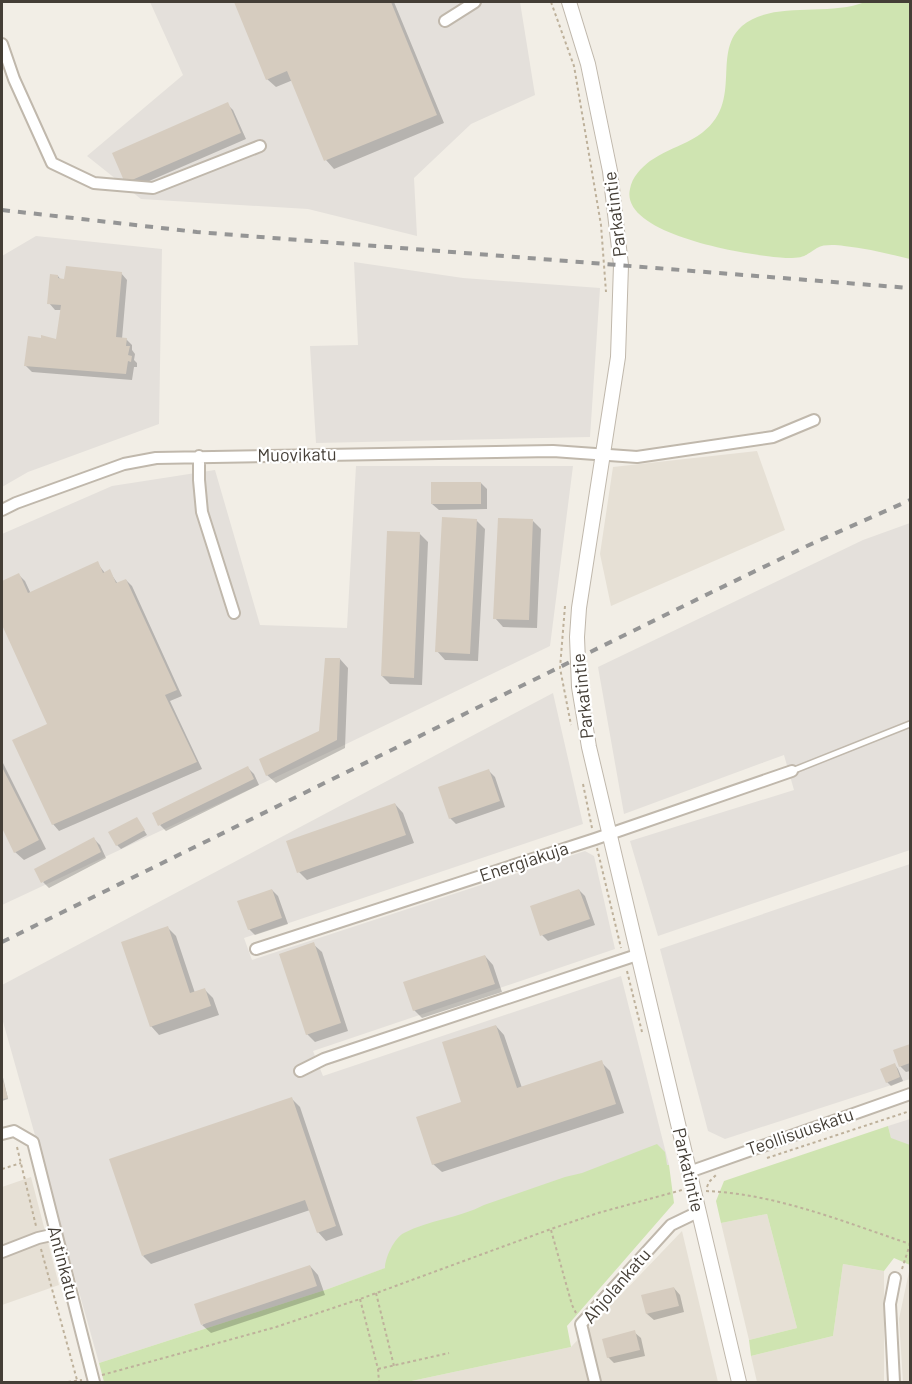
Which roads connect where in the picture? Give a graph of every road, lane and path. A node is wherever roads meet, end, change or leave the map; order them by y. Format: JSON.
{"nodes":[{"id":1,"x":475,"y":2,"type":"edge"},
{"id":2,"x":551,"y":2,"type":"edge"},
{"id":3,"x":569,"y":2,"type":"edge"},
{"id":4,"x":445,"y":21,"type":"dead end"},
{"id":5,"x":2,"y":44,"type":"edge"},
{"id":6,"x":260,"y":146,"type":"dead end"},
{"id":7,"x":607,"y":299,"type":"dead end"},
{"id":8,"x":814,"y":420,"type":"dead end"},
{"id":9,"x":602,"y":455,"type":"junction"},
{"id":10,"x":199,"y":456,"type":"junction"},
{"id":11,"x":2,"y":510,"type":"edge"},
{"id":12,"x":567,"y":599,"type":"dead end"},
{"id":13,"x":234,"y":613,"type":"dead end"},
{"id":14,"x":910,"y":724,"type":"edge"},
{"id":15,"x":571,"y":725,"type":"dead end"},
{"id":16,"x":792,"y":771,"type":"joint"},
{"id":17,"x":583,"y":782,"type":"dead end"},
{"id":18,"x":601,"y":836,"type":"junction"},
{"id":19,"x":255,"y":949,"type":"dead end"},
{"id":20,"x":631,"y":958,"type":"junction"},
{"id":21,"x":644,"y":1041,"type":"dead end"},
{"id":22,"x":300,"y":1071,"type":"dead end"},
{"id":23,"x":910,"y":1094,"type":"edge"},
{"id":24,"x":910,"y":1111,"type":"edge"},
{"id":25,"x":14,"y":1131,"type":"junction"},
{"id":26,"x":2,"y":1134,"type":"edge"},
{"id":27,"x":763,"y":1159,"type":"dead end"},
{"id":28,"x":21,"y":1163,"type":"junction"},
{"id":29,"x":2,"y":1169,"type":"edge"},
{"id":30,"x":689,"y":1172,"type":"junction"},
{"id":31,"x":719,"y":1173,"type":"dead end"},
{"id":32,"x":693,"y":1214,"type":"junction"},
{"id":33,"x":551,"y":1229,"type":"junction"},
{"id":34,"x":56,"y":1234,"type":"junction"},
{"id":35,"x":38,"y":1238,"type":"junction"},
{"id":36,"x":910,"y":1244,"type":"edge"},
{"id":37,"x":2,"y":1252,"type":"edge"},
{"id":38,"x":895,"y":1278,"type":"joint"},
{"id":39,"x":376,"y":1293,"type":"junction"},
{"id":40,"x":360,"y":1299,"type":"junction"},
{"id":41,"x":581,"y":1324,"type":"junction"},
{"id":42,"x":449,"y":1353,"type":"dead end"},
{"id":43,"x":394,"y":1366,"type":"junction"},
{"id":44,"x":378,"y":1369,"type":"junction"},
{"id":45,"x":94,"y":1380,"type":"edge"},
{"id":46,"x":78,"y":1382,"type":"edge"},
{"id":47,"x":68,"y":1383,"type":"edge"},
{"id":48,"x":379,"y":1383,"type":"edge"},
{"id":49,"x":595,"y":1383,"type":"edge"},
{"id":50,"x":738,"y":1383,"type":"edge"},
{"id":51,"x":894,"y":1383,"type":"edge"}],
"edges":[{"from":1,"to":4,"type":"street"},
{"from":2,"to":7,"type":"path"},
{"from":3,"to":9,"type":"street","name":"Parkatintie"},
{"from":5,"to":6,"type":"street"},
{"from":8,"to":9,"type":"street","name":"Muovikatu"},
{"from":9,"to":10,"type":"street","name":"Muovikatu"},
{"from":9,"to":18,"type":"street","name":"Parkatintie"},
{"from":10,"to":11,"type":"street","name":"Muovikatu"},
{"from":10,"to":13,"type":"street"},
{"from":12,"to":15,"type":"path"},
{"from":14,"to":16,"type":"lane"},
{"from":16,"to":18,"type":"street","name":"Energiakuja"},
{"from":17,"to":18,"type":"path"},
{"from":18,"to":19,"type":"street","name":"Energiakuja"},
{"from":18,"to":20,"type":"street","name":"Parkatintie"},
{"from":18,"to":20,"type":"path"},
{"from":20,"to":21,"type":"path"},
{"from":20,"to":22,"type":"street"},
{"from":20,"to":30,"type":"street","name":"Parkatintie"},
{"from":23,"to":30,"type":"street","name":"Teollisuuskatu"},
{"from":24,"to":27,"type":"path"},
{"from":25,"to":26,"type":"street"},
{"from":25,"to":28,"type":"path"},
{"from":25,"to":34,"type":"street","name":"Antinkatu"},
{"from":28,"to":29,"type":"path"},
{"from":28,"to":35,"type":"path"},
{"from":30,"to":32,"type":"street","name":"Parkatintie"},
{"from":31,"to":36,"type":"path"},
{"from":32,"to":33,"type":"path"},
{"from":32,"to":41,"type":"street","name":"Ahjolankatu"},
{"from":32,"to":50,"type":"street","name":"Parkatintie"},
{"from":33,"to":39,"type":"path"},
{"from":33,"to":41,"type":"path"},
{"from":34,"to":35,"type":"street"},
{"from":34,"to":45,"type":"street","name":"Antinkatu"},
{"from":35,"to":37,"type":"street"},
{"from":35,"to":46,"type":"path"},
{"from":36,"to":38,"type":"path"},
{"from":38,"to":51,"type":"street"},
{"from":39,"to":40,"type":"path"},
{"from":39,"to":43,"type":"path"},
{"from":40,"to":44,"type":"path"},
{"from":40,"to":45,"type":"path"},
{"from":41,"to":49,"type":"street","name":"Ahjolankatu"},
{"from":42,"to":43,"type":"path"},
{"from":43,"to":44,"type":"path"},
{"from":44,"to":48,"type":"path"},
{"from":45,"to":46,"type":"path"},
{"from":46,"to":47,"type":"path"}]}
